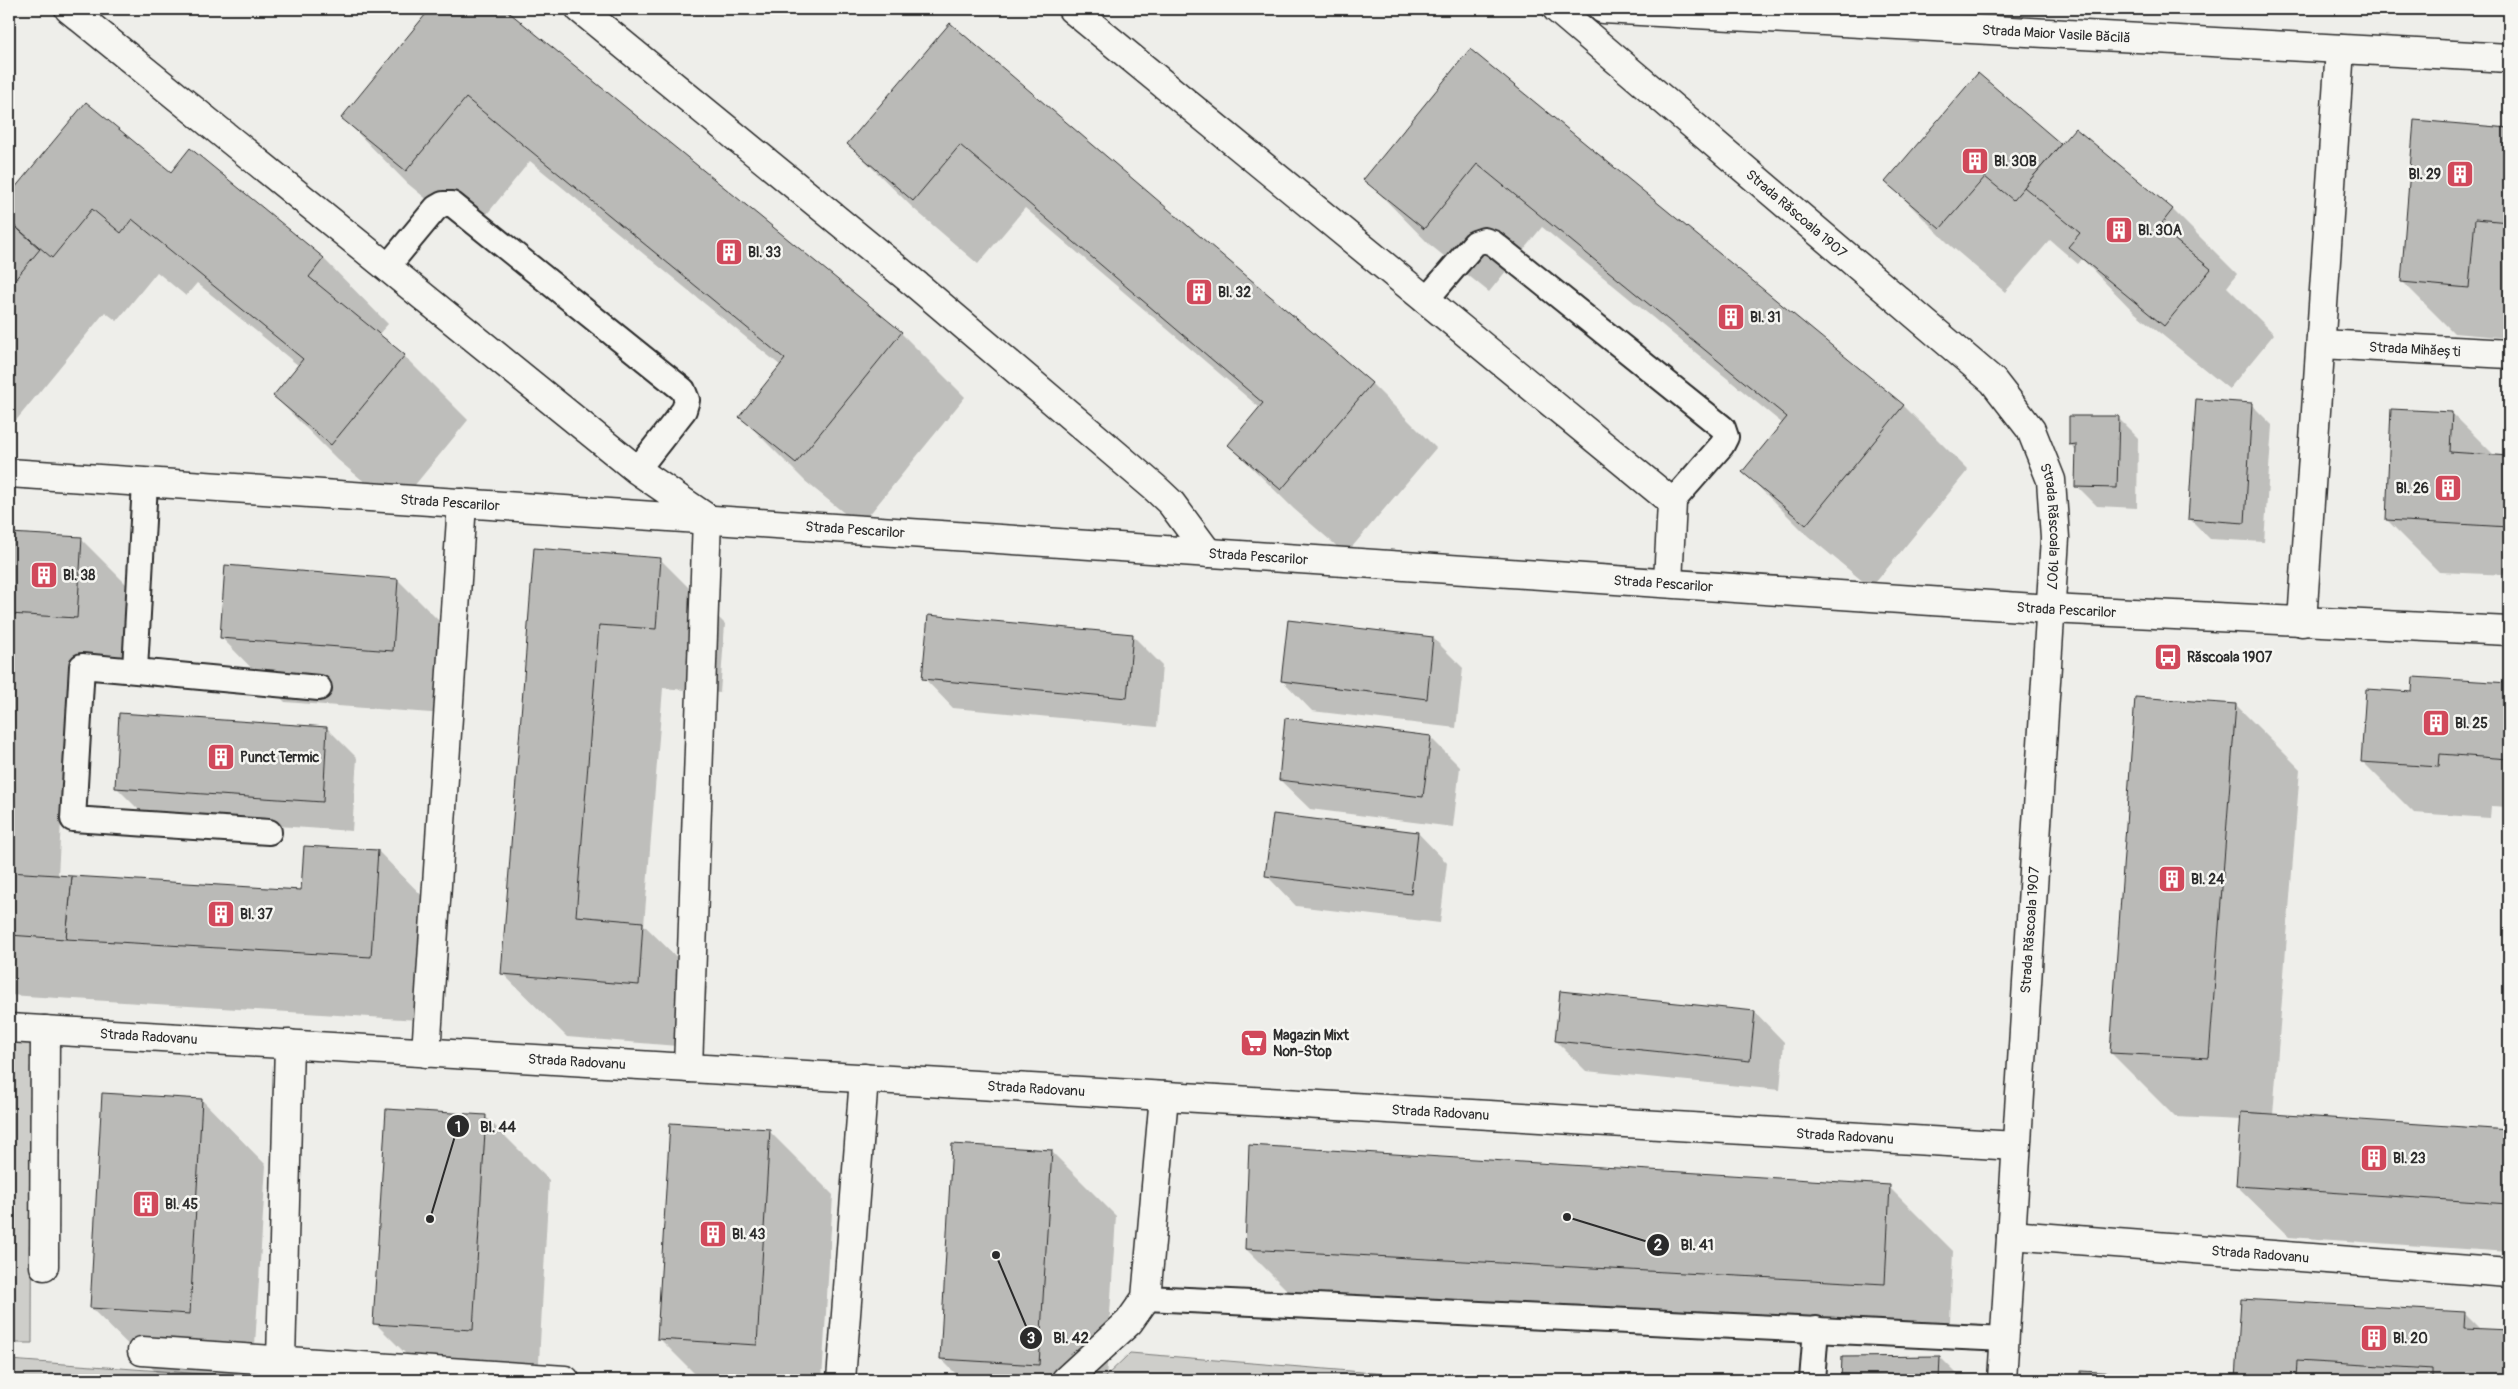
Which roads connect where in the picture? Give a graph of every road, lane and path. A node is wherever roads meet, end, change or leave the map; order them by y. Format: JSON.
{"nodes":[{"id":1,"x":69,"y":9,"type":"edge"},
{"id":2,"x":580,"y":9,"type":"edge"},
{"id":3,"x":1072,"y":9,"type":"edge"},
{"id":4,"x":1556,"y":9,"type":"edge"},
{"id":5,"x":1603,"y":9,"type":"edge"},
{"id":6,"x":1661,"y":10,"type":"edge"},
{"id":7,"x":2340,"y":49,"type":"junction"},
{"id":8,"x":2509,"y":58,"type":"edge"},
{"id":9,"x":388,"y":266,"type":"junction"},
{"id":10,"x":1426,"y":301,"type":"junction"},
{"id":11,"x":2321,"y":344,"type":"junction"},
{"id":12,"x":2509,"y":354,"type":"edge"},
{"id":13,"x":637,"y":470,"type":"junction"},
{"id":14,"x":9,"y":473,"type":"edge"},
{"id":15,"x":145,"y":483,"type":"junction"},
{"id":16,"x":462,"y":502,"type":"junction"},
{"id":17,"x":1672,"y":502,"type":"junction"},
{"id":18,"x":707,"y":518,"type":"junction"},
{"id":19,"x":1208,"y":553,"type":"junction"},
{"id":20,"x":1668,"y":582,"type":"junction"},
{"id":21,"x":2050,"y":609,"type":"junction"},
{"id":22,"x":2302,"y":622,"type":"junction"},
{"id":23,"x":2509,"y":631,"type":"edge"},
{"id":24,"x":135,"y":670,"type":"junction"},
{"id":25,"x":319,"y":688,"type":"dead end"},
{"id":26,"x":269,"y":832,"type":"dead end"},
{"id":27,"x":9,"y":1028,"type":"edge"},
{"id":28,"x":45,"y":1030,"type":"junction"},
{"id":29,"x":289,"y":1044,"type":"junction"},
{"id":30,"x":426,"y":1053,"type":"junction"},
{"id":31,"x":688,"y":1068,"type":"junction"},
{"id":32,"x":864,"y":1078,"type":"junction"},
{"id":33,"x":1164,"y":1096,"type":"junction"},
{"id":34,"x":2016,"y":1146,"type":"junction"},
{"id":35,"x":2011,"y":1235,"type":"junction"},
{"id":36,"x":44,"y":1266,"type":"dead end"},
{"id":37,"x":2509,"y":1273,"type":"edge"},
{"id":38,"x":1146,"y":1298,"type":"junction"},
{"id":39,"x":1816,"y":1329,"type":"junction"},
{"id":40,"x":2005,"y":1339,"type":"junction"},
{"id":41,"x":142,"y":1351,"type":"dead end"},
{"id":42,"x":281,"y":1360,"type":"junction"},
{"id":43,"x":565,"y":1380,"type":"edge"},
{"id":44,"x":840,"y":1380,"type":"edge"},
{"id":45,"x":1066,"y":1380,"type":"edge"},
{"id":46,"x":1812,"y":1380,"type":"edge"},
{"id":47,"x":2002,"y":1380,"type":"edge"}],
"edges":[{"from":1,"to":9,"type":"street"},
{"from":2,"to":19,"type":"street"},
{"from":3,"to":10,"type":"street"},
{"from":4,"to":21,"type":"street","name":"Strada Răscoala 1907"},
{"from":5,"to":6,"type":"street","name":"Strada Maior Vasile Băcilă"},
{"from":6,"to":7,"type":"street","name":"Strada Maior Vasile Băcilă"},
{"from":7,"to":8,"type":"street","name":"Strada Maior Vasile Băcilă"},
{"from":7,"to":11,"type":"street"},
{"from":9,"to":13,"type":"street"},
{"from":9,"to":13,"type":"lane"},
{"from":10,"to":17,"type":"street"},
{"from":10,"to":17,"type":"lane"},
{"from":11,"to":12,"type":"street","name":"Strada Mihăești"},
{"from":11,"to":22,"type":"street"},
{"from":13,"to":18,"type":"street"},
{"from":14,"to":15,"type":"street","name":"Strada Pescarilor"},
{"from":15,"to":16,"type":"street","name":"Strada Pescarilor"},
{"from":15,"to":24,"type":"lane"},
{"from":16,"to":18,"type":"street","name":"Strada Pescarilor"},
{"from":16,"to":30,"type":"street"},
{"from":17,"to":20,"type":"street"},
{"from":18,"to":19,"type":"street","name":"Strada Pescarilor"},
{"from":18,"to":31,"type":"street"},
{"from":19,"to":20,"type":"street","name":"Strada Pescarilor"},
{"from":20,"to":21,"type":"street","name":"Strada Pescarilor"},
{"from":21,"to":22,"type":"street","name":"Strada Pescarilor"},
{"from":21,"to":34,"type":"street","name":"Strada Răscoala 1907"},
{"from":22,"to":23,"type":"street","name":"Strada Pescarilor"},
{"from":24,"to":25,"type":"lane"},
{"from":24,"to":26,"type":"lane"},
{"from":27,"to":28,"type":"street","name":"Strada Radovanu"},
{"from":28,"to":29,"type":"street","name":"Strada Radovanu"},
{"from":28,"to":36,"type":"street"},
{"from":29,"to":30,"type":"street","name":"Strada Radovanu"},
{"from":29,"to":42,"type":"street"},
{"from":30,"to":31,"type":"street","name":"Strada Radovanu"},
{"from":31,"to":32,"type":"street","name":"Strada Radovanu"},
{"from":32,"to":33,"type":"street","name":"Strada Radovanu"},
{"from":32,"to":44,"type":"street"},
{"from":33,"to":34,"type":"street","name":"Strada Radovanu"},
{"from":33,"to":38,"type":"street"},
{"from":34,"to":35,"type":"street","name":"Strada Răscoala 1907"},
{"from":35,"to":37,"type":"street","name":"Strada Radovanu"},
{"from":35,"to":40,"type":"street","name":"Strada Răscoala 1907"},
{"from":38,"to":39,"type":"lane"},
{"from":38,"to":45,"type":"street"},
{"from":39,"to":40,"type":"lane"},
{"from":39,"to":46,"type":"lane"},
{"from":40,"to":47,"type":"street","name":"Strada Răscoala 1907"},
{"from":41,"to":42,"type":"street"},
{"from":42,"to":43,"type":"street"}]}
